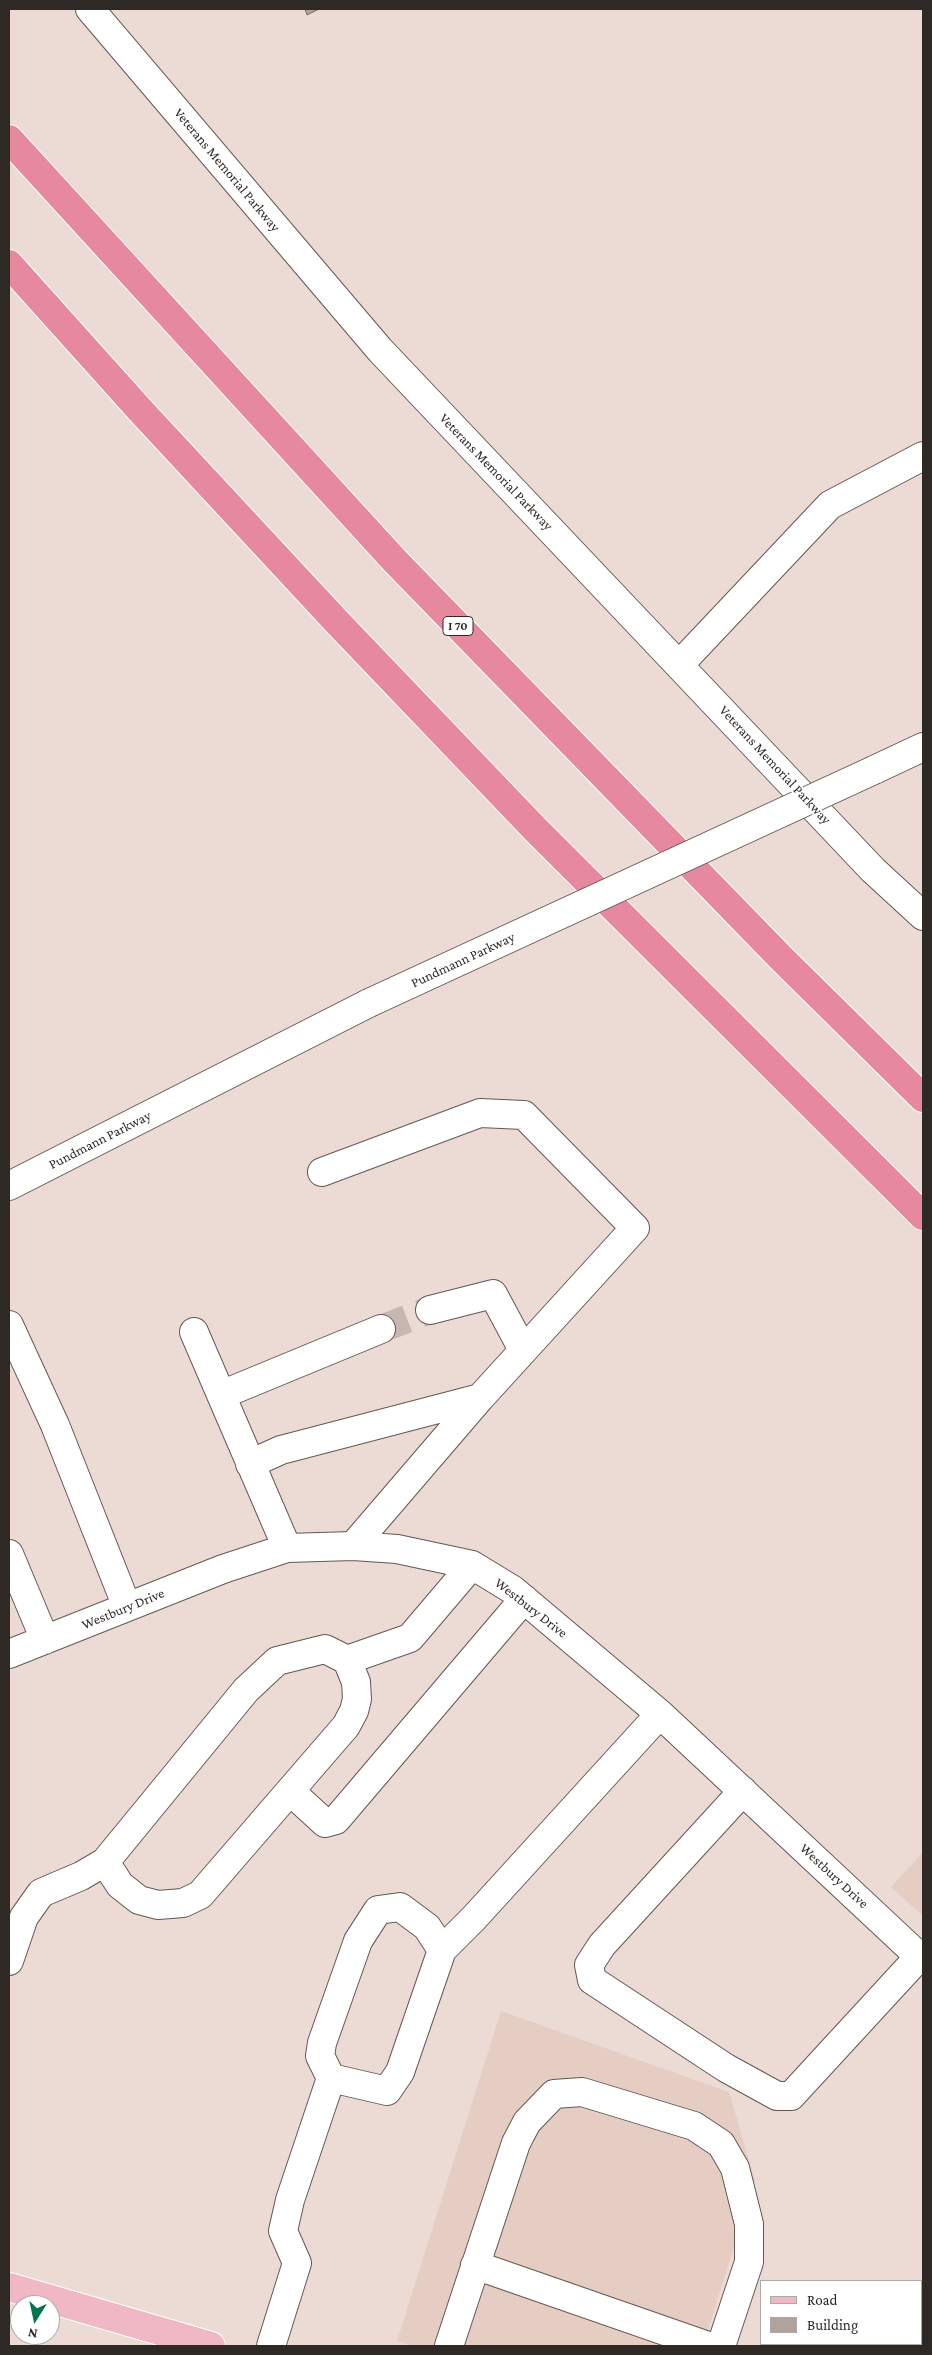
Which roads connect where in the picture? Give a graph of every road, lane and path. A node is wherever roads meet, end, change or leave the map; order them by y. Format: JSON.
{"nodes":[{"id":1,"x":90,"y":9,"type":"edge"},
{"id":2,"x":9,"y":139,"type":"edge"},
{"id":3,"x":9,"y":264,"type":"edge"},
{"id":4,"x":923,"y":456,"type":"edge"},
{"id":5,"x":680,"y":664,"type":"junction"},
{"id":6,"x":923,"y":746,"type":"edge"},
{"id":7,"x":923,"y":916,"type":"edge"},
{"id":8,"x":923,"y":1098,"type":"edge"},
{"id":9,"x":322,"y":1172,"type":"dead end"},
{"id":10,"x":9,"y":1186,"type":"edge"},
{"id":11,"x":923,"y":1216,"type":"edge"},
{"id":12,"x":430,"y":1310,"type":"tunnel mouth"},
{"id":13,"x":9,"y":1325,"type":"edge"},
{"id":14,"x":381,"y":1329,"type":"tunnel mouth"},
{"id":15,"x":194,"y":1332,"type":"dead end"},
{"id":16,"x":522,"y":1350,"type":"junction"},
{"id":17,"x":221,"y":1395,"type":"junction"},
{"id":18,"x":480,"y":1398,"type":"junction"},
{"id":19,"x":250,"y":1464,"type":"junction"},
{"id":20,"x":353,"y":1546,"type":"junction"},
{"id":21,"x":287,"y":1548,"type":"junction"},
{"id":22,"x":11,"y":1565,"type":"edge"},
{"id":23,"x":472,"y":1565,"type":"junction"},
{"id":24,"x":524,"y":1599,"type":"junction"},
{"id":25,"x":127,"y":1607,"type":"junction"},
{"id":26,"x":45,"y":1640,"type":"junction"},
{"id":27,"x":9,"y":1654,"type":"edge"},
{"id":28,"x":347,"y":1660,"type":"junction"},
{"id":29,"x":660,"y":1714,"type":"junction"},
{"id":30,"x":290,"y":1791,"type":"junction"},
{"id":31,"x":743,"y":1792,"type":"junction"},
{"id":32,"x":105,"y":1862,"type":"junction"},
{"id":33,"x":442,"y":1950,"type":"junction"},
{"id":34,"x":921,"y":1959,"type":"edge"},
{"id":35,"x":9,"y":1961,"type":"edge"},
{"id":36,"x":331,"y":2078,"type":"junction"},
{"id":37,"x":475,"y":2265,"type":"junction"},
{"id":38,"x":9,"y":2287,"type":"edge"},
{"id":39,"x":212,"y":2346,"type":"edge"},
{"id":40,"x":271,"y":2346,"type":"edge"},
{"id":41,"x":450,"y":2346,"type":"edge"},
{"id":42,"x":708,"y":2346,"type":"edge"},
{"id":43,"x":721,"y":2346,"type":"edge"}],
"edges":[{"from":1,"to":5,"type":"street","name":"Veterans Memorial Parkway"},
{"from":2,"to":8,"type":"highway","number":"I 70"},
{"from":3,"to":11,"type":"highway"},
{"from":4,"to":5,"type":"street"},
{"from":5,"to":7,"type":"street","name":"Veterans Memorial Parkway"},
{"from":6,"to":10,"type":"street","name":"Pundmann Parkway","bridge":true},
{"from":9,"to":16,"type":"street"},
{"from":12,"to":16,"type":"street"},
{"from":13,"to":25,"type":"street"},
{"from":14,"to":17,"type":"street"},
{"from":15,"to":17,"type":"street"},
{"from":16,"to":18,"type":"street"},
{"from":17,"to":19,"type":"street"},
{"from":18,"to":19,"type":"street"},
{"from":18,"to":20,"type":"street"},
{"from":19,"to":21,"type":"street"},
{"from":20,"to":21,"type":"street","name":"Westbury Drive"},
{"from":20,"to":23,"type":"street","name":"Westbury Drive"},
{"from":21,"to":25,"type":"street","name":"Westbury Drive"},
{"from":22,"to":26,"type":"street"},
{"from":23,"to":24,"type":"street","name":"Westbury Drive"},
{"from":23,"to":28,"type":"street"},
{"from":24,"to":29,"type":"street","name":"Westbury Drive"},
{"from":24,"to":30,"type":"street"},
{"from":25,"to":26,"type":"street","name":"Westbury Drive"},
{"from":26,"to":27,"type":"street","name":"Westbury Drive"},
{"from":28,"to":30,"type":"street"},
{"from":28,"to":32,"type":"street"},
{"from":29,"to":31,"type":"street","name":"Westbury Drive"},
{"from":29,"to":33,"type":"street"},
{"from":30,"to":32,"type":"street"},
{"from":31,"to":34,"type":"street","name":"Westbury Drive"},
{"from":31,"to":34,"type":"street"},
{"from":32,"to":35,"type":"street"},
{"from":33,"to":36,"type":"street"},
{"from":33,"to":36,"type":"street"},
{"from":36,"to":40,"type":"street"},
{"from":37,"to":41,"type":"street"},
{"from":37,"to":42,"type":"street"},
{"from":37,"to":43,"type":"street"},
{"from":38,"to":39,"type":"main road"}]}
